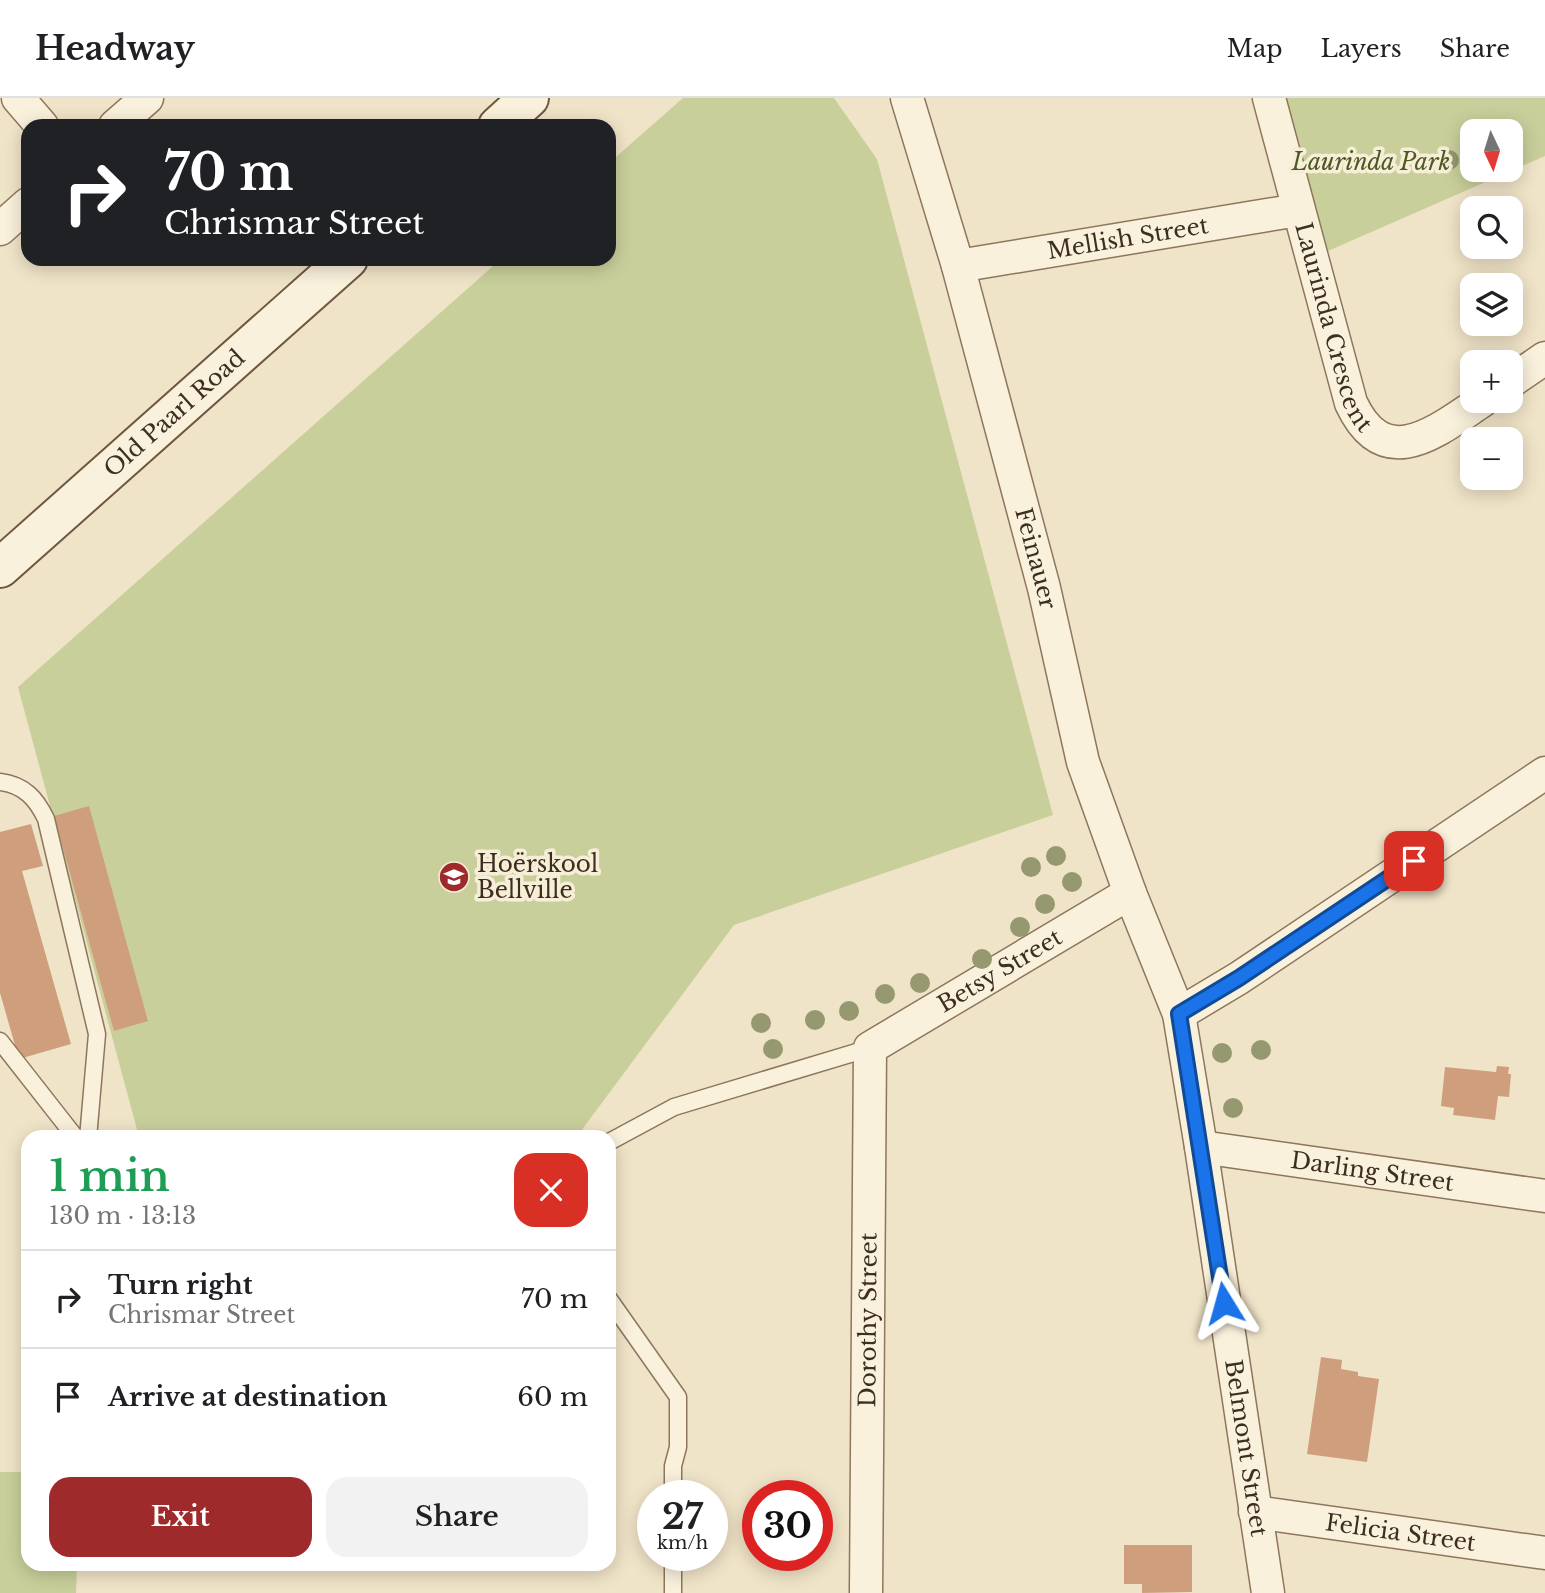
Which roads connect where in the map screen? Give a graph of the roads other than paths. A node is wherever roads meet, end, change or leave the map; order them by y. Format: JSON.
{"nodes":[{"id":1,"x":18,"y":98,"type":"edge"},
{"id":2,"x":147,"y":98,"type":"edge"},
{"id":3,"x":529,"y":98,"type":"edge"},
{"id":4,"x":907,"y":98,"type":"edge"},
{"id":5,"x":1269,"y":98,"type":"edge"},
{"id":6,"x":36,"y":119,"type":"edge"},
{"id":7,"x":123,"y":119,"type":"edge"},
{"id":8,"x":506,"y":119,"type":"edge"},
{"id":9,"x":21,"y":210,"type":"edge"},
{"id":10,"x":1298,"y":210,"type":"junction"},
{"id":11,"x":0,"y":229,"type":"edge"},
{"id":12,"x":340,"y":266,"type":"edge"},
{"id":13,"x":958,"y":266,"type":"junction"},
{"id":14,"x":1545,"y":358,"type":"edge"},
{"id":15,"x":1523,"y":373,"type":"edge"},
{"id":16,"x":1465,"y":413,"type":"edge"},
{"id":17,"x":0,"y":568,"type":"edge"},
{"id":18,"x":1545,"y":773,"type":"edge"},
{"id":19,"x":0,"y":782,"type":"edge"},
{"id":20,"x":1130,"y":893,"type":"junction"},
{"id":21,"x":1179,"y":1014,"type":"junction"},
{"id":22,"x":0,"y":1041,"type":"edge"},
{"id":23,"x":870,"y":1048,"type":"junction"},
{"id":24,"x":70,"y":1130,"type":"edge"},
{"id":25,"x":89,"y":1130,"type":"edge"},
{"id":26,"x":616,"y":1138,"type":"edge"},
{"id":27,"x":1201,"y":1147,"type":"junction"},
{"id":28,"x":1545,"y":1196,"type":"edge"},
{"id":29,"x":616,"y":1309,"type":"edge"},
{"id":30,"x":673,"y":1480,"type":"edge"},
{"id":31,"x":1255,"y":1512,"type":"junction"},
{"id":32,"x":1545,"y":1553,"type":"edge"},
{"id":33,"x":673,"y":1571,"type":"edge"},
{"id":34,"x":673,"y":1593,"type":"edge"},
{"id":35,"x":866,"y":1593,"type":"edge"},
{"id":36,"x":1268,"y":1593,"type":"edge"}],
"edges":[{"from":1,"to":6,"type":"street"},
{"from":2,"to":7,"type":"street"},
{"from":3,"to":8,"type":"main road"},
{"from":4,"to":13,"type":"street","name":"Feinauer"},
{"from":5,"to":10,"type":"street","name":"Laurinda Crescent"},
{"from":9,"to":11,"type":"street"},
{"from":10,"to":13,"type":"street","name":"Mellish Street"},
{"from":10,"to":16,"type":"street","name":"Laurinda Crescent"},
{"from":12,"to":17,"type":"main road","name":"Old Paarl Road"},
{"from":13,"to":20,"type":"street","name":"Feinauer"},
{"from":14,"to":15,"type":"street"},
{"from":18,"to":21,"type":"street"},
{"from":19,"to":25,"type":"lane"},
{"from":20,"to":21,"type":"street","name":"Feinauer"},
{"from":20,"to":23,"type":"street","name":"Betsy Street"},
{"from":21,"to":27,"type":"street","name":"Belmont Street"},
{"from":22,"to":24,"type":"lane"},
{"from":23,"to":26,"type":"lane"},
{"from":23,"to":35,"type":"street","name":"Dorothy Street"},
{"from":27,"to":28,"type":"street","name":"Darling Street"},
{"from":27,"to":31,"type":"street","name":"Belmont Street"},
{"from":29,"to":30,"type":"lane"},
{"from":31,"to":32,"type":"street","name":"Felicia Street"},
{"from":31,"to":36,"type":"street","name":"Belmont Street"},
{"from":33,"to":34,"type":"lane"}]}
